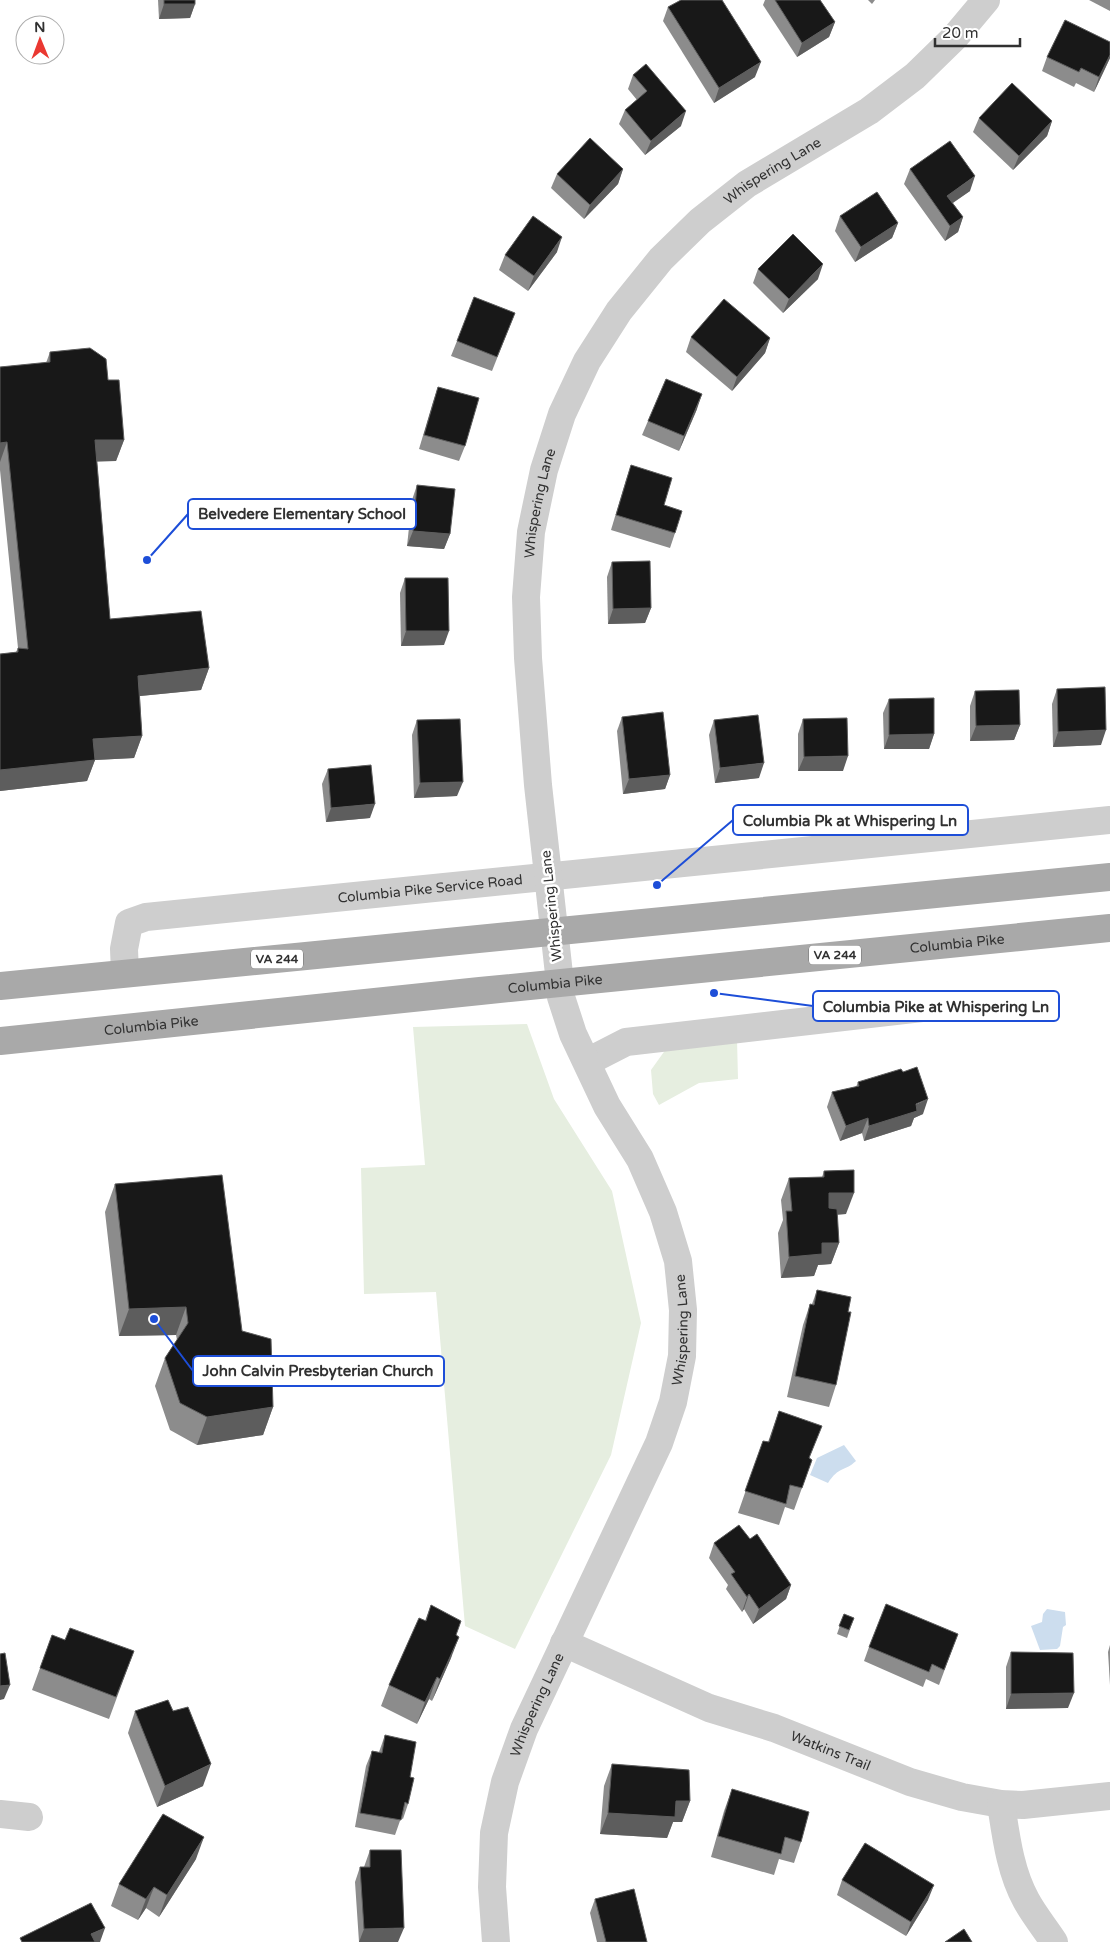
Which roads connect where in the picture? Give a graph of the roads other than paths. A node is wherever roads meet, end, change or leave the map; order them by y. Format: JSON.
{"nodes":[{"id":1,"x":986,"y":0,"type":"edge"},
{"id":2,"x":1110,"y":820,"type":"edge"},
{"id":3,"x":548,"y":876,"type":"junction"},
{"id":4,"x":1110,"y":876,"type":"edge"},
{"id":5,"x":1110,"y":928,"type":"edge"},
{"id":6,"x":554,"y":932,"type":"junction"},
{"id":7,"x":125,"y":973,"type":"junction"},
{"id":8,"x":560,"y":982,"type":"junction"},
{"id":9,"x":0,"y":986,"type":"edge"},
{"id":10,"x":948,"y":1005,"type":"dead end"},
{"id":11,"x":0,"y":1040,"type":"edge"},
{"id":12,"x":587,"y":1062,"type":"junction"},
{"id":13,"x":564,"y":1643,"type":"junction"},
{"id":14,"x":1110,"y":1796,"type":"edge"},
{"id":15,"x":1001,"y":1804,"type":"junction"},
{"id":16,"x":0,"y":1814,"type":"edge"},
{"id":17,"x":29,"y":1817,"type":"dead end"},
{"id":18,"x":496,"y":1942,"type":"edge"},
{"id":19,"x":1054,"y":1942,"type":"edge"}],
"edges":[{"from":1,"to":3,"type":"street","name":"Whispering Lane"},
{"from":2,"to":3,"type":"street","name":"Columbia Pike Service Road"},
{"from":3,"to":6,"type":"street","name":"Whispering Lane"},
{"from":3,"to":7,"type":"street","name":"Columbia Pike Service Road"},
{"from":4,"to":6,"type":"main road","number":"VA 244"},
{"from":5,"to":8,"type":"main road","name":"Columbia Pike","number":"VA 244"},
{"from":6,"to":7,"type":"main road","number":"VA 244"},
{"from":6,"to":8,"type":"street","name":"Whispering Lane"},
{"from":7,"to":9,"type":"main road","number":"VA 244"},
{"from":8,"to":11,"type":"main road","name":"Columbia Pike","number":"VA 244"},
{"from":8,"to":12,"type":"street","name":"Whispering Lane"},
{"from":10,"to":12,"type":"street"},
{"from":12,"to":13,"type":"street","name":"Whispering Lane"},
{"from":13,"to":15,"type":"street","name":"Watkins Trail"},
{"from":13,"to":18,"type":"street","name":"Whispering Lane"},
{"from":14,"to":15,"type":"street","name":"Watkins Trail"},
{"from":15,"to":19,"type":"street"},
{"from":16,"to":17,"type":"street"}]}
